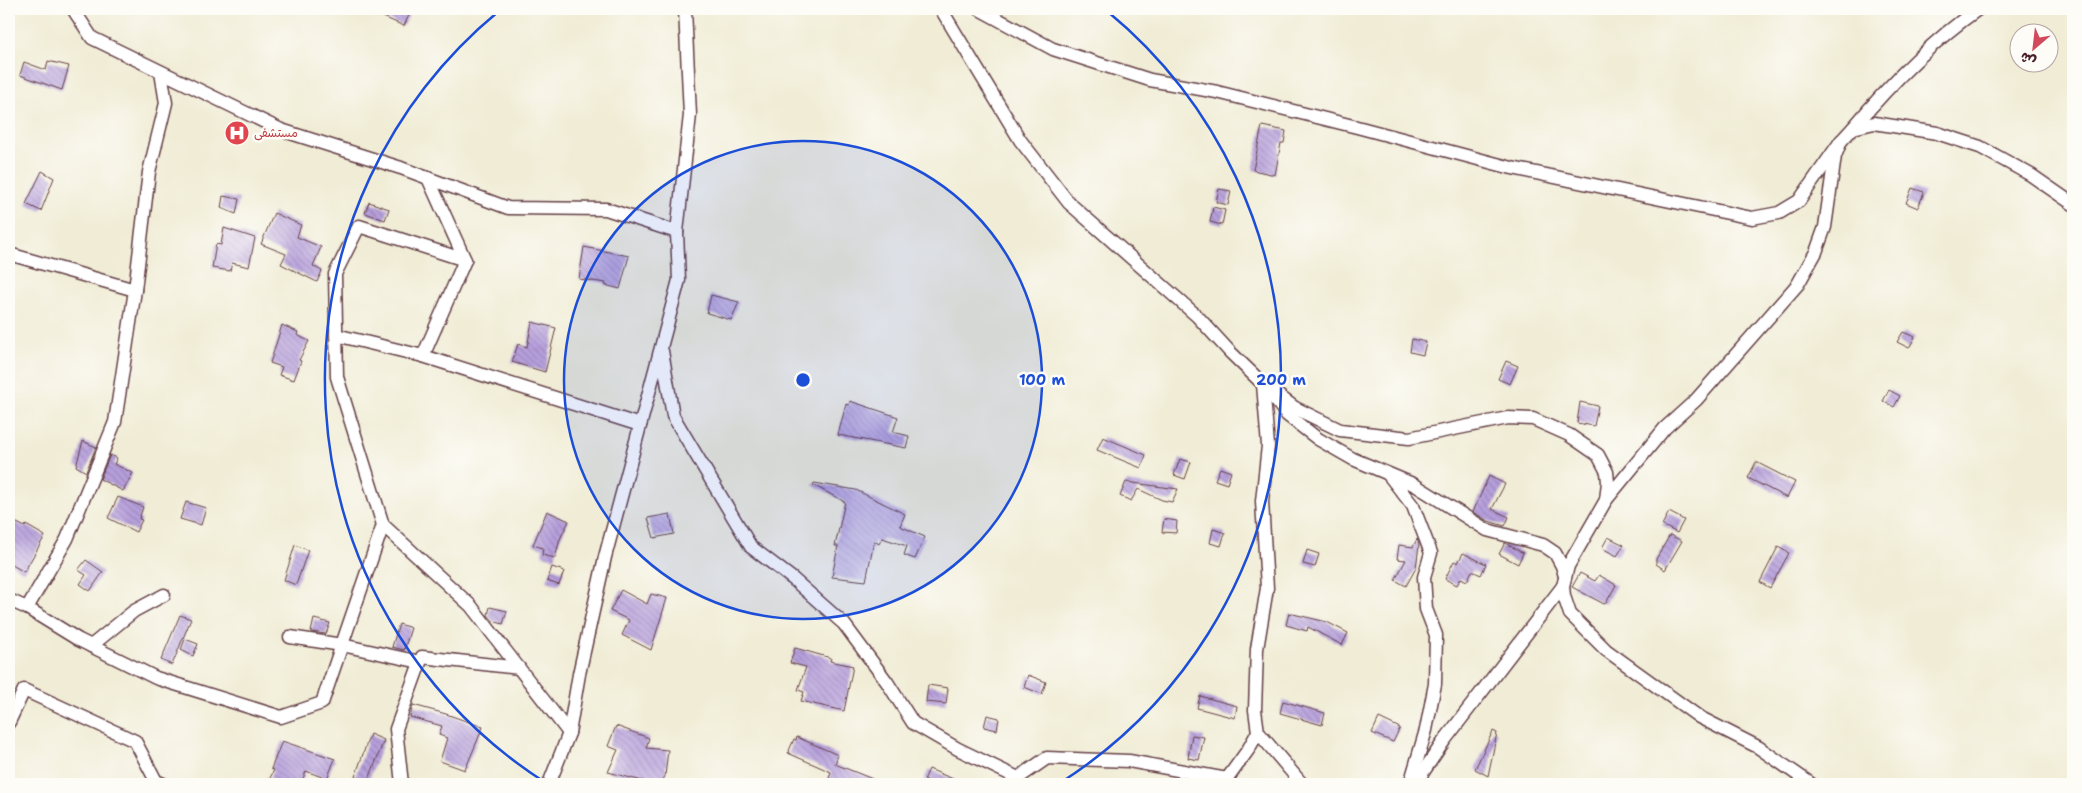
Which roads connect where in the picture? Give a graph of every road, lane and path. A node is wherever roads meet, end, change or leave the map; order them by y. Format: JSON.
{"nodes":[{"id":1,"x":73,"y":9,"type":"edge"},
{"id":2,"x":685,"y":9,"type":"edge"},
{"id":3,"x":941,"y":9,"type":"edge"},
{"id":4,"x":979,"y":9,"type":"edge"},
{"id":5,"x":1978,"y":9,"type":"edge"},
{"id":6,"x":161,"y":72,"type":"junction"},
{"id":7,"x":1853,"y":128,"type":"junction"},
{"id":8,"x":1840,"y":141,"type":"junction"},
{"id":9,"x":428,"y":178,"type":"junction"},
{"id":10,"x":2073,"y":204,"type":"edge"},
{"id":11,"x":677,"y":232,"type":"junction"},
{"id":12,"x":9,"y":254,"type":"edge"},
{"id":13,"x":465,"y":260,"type":"junction"},
{"id":14,"x":135,"y":290,"type":"junction"},
{"id":15,"x":336,"y":336,"type":"junction"},
{"id":16,"x":661,"y":346,"type":"junction"},
{"id":17,"x":423,"y":356,"type":"junction"},
{"id":18,"x":1263,"y":384,"type":"junction"},
{"id":19,"x":640,"y":425,"type":"junction"},
{"id":20,"x":1387,"y":472,"type":"junction"},
{"id":21,"x":1606,"y":500,"type":"junction"},
{"id":22,"x":383,"y":525,"type":"junction"},
{"id":23,"x":1564,"y":581,"type":"junction"},
{"id":24,"x":164,"y":595,"type":"dead end"},
{"id":25,"x":9,"y":600,"type":"edge"},
{"id":26,"x":27,"y":608,"type":"junction"},
{"id":27,"x":290,"y":637,"type":"dead end"},
{"id":28,"x":342,"y":645,"type":"junction"},
{"id":29,"x":91,"y":646,"type":"junction"},
{"id":30,"x":420,"y":662,"type":"junction"},
{"id":31,"x":519,"y":668,"type":"junction"},
{"id":32,"x":9,"y":722,"type":"edge"},
{"id":33,"x":1258,"y":732,"type":"junction"},
{"id":34,"x":569,"y":733,"type":"junction"},
{"id":35,"x":1017,"y":781,"type":"edge"},
{"id":36,"x":1226,"y":782,"type":"edge"},
{"id":37,"x":163,"y":784,"type":"edge"},
{"id":38,"x":402,"y":784,"type":"edge"},
{"id":39,"x":549,"y":784,"type":"edge"},
{"id":40,"x":1302,"y":784,"type":"edge"},
{"id":41,"x":1410,"y":784,"type":"edge"},
{"id":42,"x":1415,"y":784,"type":"edge"},
{"id":43,"x":1811,"y":784,"type":"edge"}],
"edges":[{"from":1,"to":6,"type":"street"},
{"from":2,"to":11,"type":"street"},
{"from":3,"to":18,"type":"street"},
{"from":4,"to":8,"type":"street"},
{"from":5,"to":7,"type":"street"},
{"from":6,"to":9,"type":"street"},
{"from":6,"to":14,"type":"street"},
{"from":7,"to":8,"type":"street"},
{"from":7,"to":10,"type":"street"},
{"from":8,"to":21,"type":"street"},
{"from":9,"to":11,"type":"street"},
{"from":9,"to":13,"type":"street"},
{"from":11,"to":16,"type":"street"},
{"from":12,"to":14,"type":"street"},
{"from":13,"to":15,"type":"street"},
{"from":13,"to":17,"type":"street"},
{"from":14,"to":26,"type":"street"},
{"from":15,"to":17,"type":"street"},
{"from":15,"to":22,"type":"street"},
{"from":16,"to":19,"type":"street"},
{"from":16,"to":35,"type":"street"},
{"from":17,"to":19,"type":"street"},
{"from":18,"to":20,"type":"street"},
{"from":18,"to":21,"type":"street"},
{"from":18,"to":33,"type":"street"},
{"from":19,"to":34,"type":"street"},
{"from":20,"to":23,"type":"street"},
{"from":20,"to":41,"type":"street"},
{"from":21,"to":23,"type":"street"},
{"from":22,"to":28,"type":"street"},
{"from":22,"to":31,"type":"street"},
{"from":23,"to":42,"type":"street"},
{"from":23,"to":43,"type":"street"},
{"from":24,"to":29,"type":"street"},
{"from":25,"to":26,"type":"street"},
{"from":26,"to":29,"type":"street"},
{"from":27,"to":28,"type":"street"},
{"from":28,"to":29,"type":"street"},
{"from":28,"to":30,"type":"street"},
{"from":30,"to":31,"type":"street"},
{"from":30,"to":38,"type":"street"},
{"from":31,"to":34,"type":"street"},
{"from":32,"to":37,"type":"street"},
{"from":33,"to":36,"type":"street"},
{"from":33,"to":40,"type":"street"},
{"from":34,"to":39,"type":"street"},
{"from":35,"to":36,"type":"street"}]}
